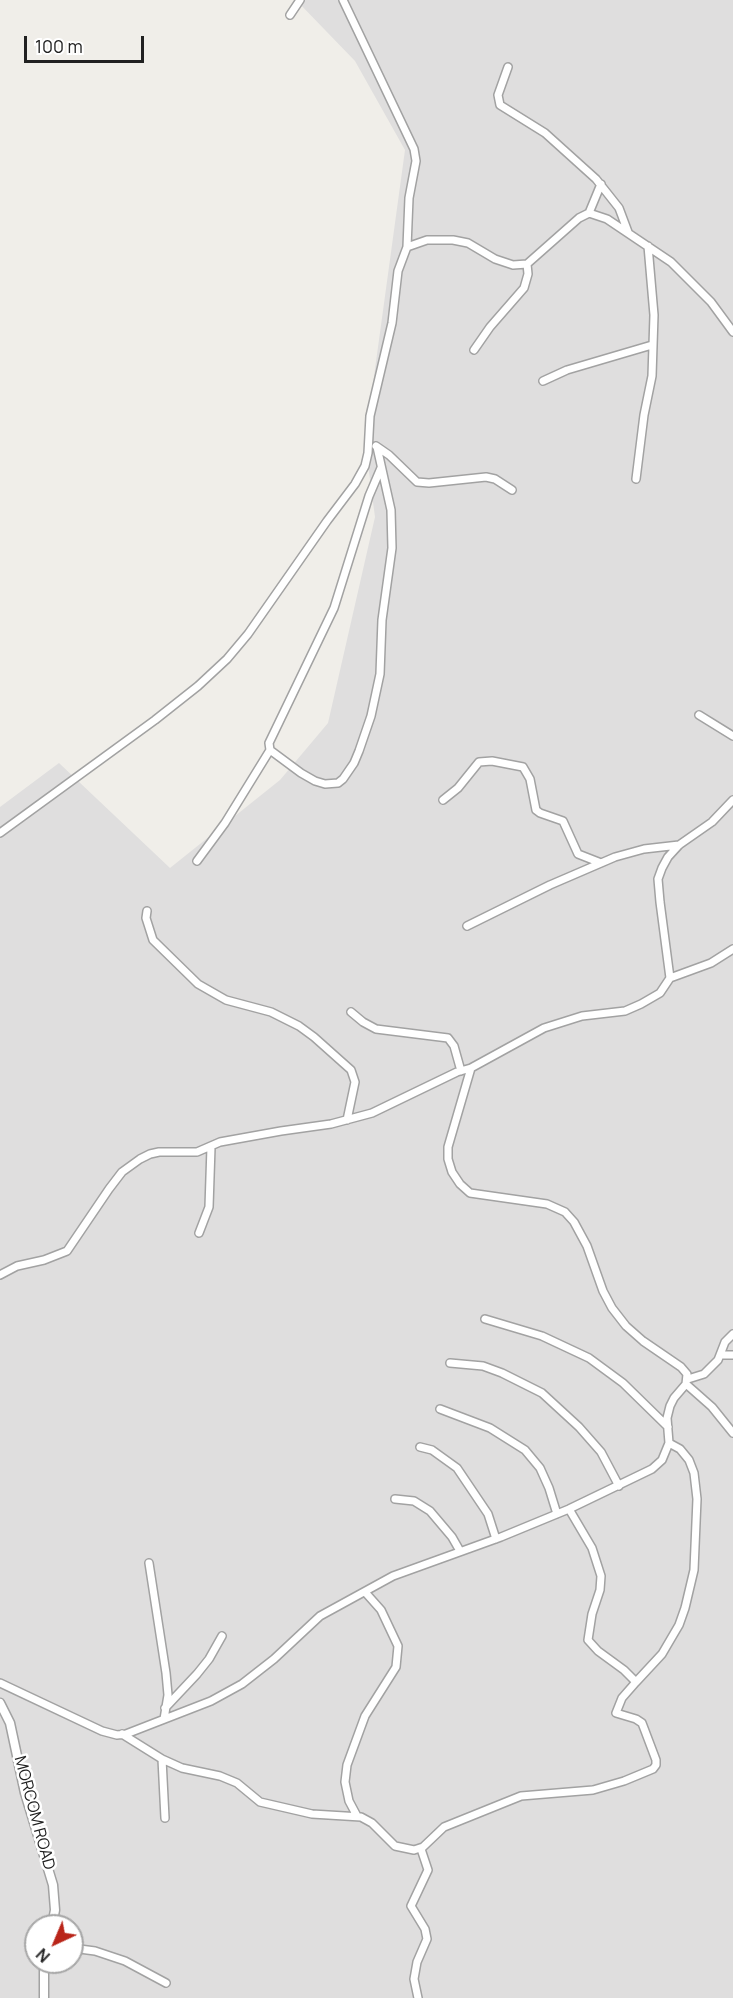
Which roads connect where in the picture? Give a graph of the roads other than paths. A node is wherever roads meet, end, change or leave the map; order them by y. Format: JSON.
{"nodes":[{"id":1,"x":300,"y":0,"type":"edge"},
{"id":2,"x":343,"y":0,"type":"edge"},
{"id":3,"x":290,"y":15,"type":"dead end"},
{"id":4,"x":508,"y":67,"type":"dead end"},
{"id":5,"x":601,"y":184,"type":"junction"},
{"id":6,"x":589,"y":213,"type":"junction"},
{"id":7,"x":628,"y":232,"type":"junction"},
{"id":8,"x":648,"y":246,"type":"junction"},
{"id":9,"x":407,"y":247,"type":"junction"},
{"id":10,"x":527,"y":264,"type":"junction"},
{"id":11,"x":733,"y":332,"type":"edge"},
{"id":12,"x":652,"y":345,"type":"junction"},
{"id":13,"x":474,"y":350,"type":"dead end"},
{"id":14,"x":543,"y":381,"type":"dead end"},
{"id":15,"x":369,"y":441,"type":"junction"},
{"id":16,"x":377,"y":447,"type":"junction"},
{"id":17,"x":381,"y":468,"type":"junction"},
{"id":18,"x":636,"y":479,"type":"dead end"},
{"id":19,"x":512,"y":490,"type":"dead end"},
{"id":20,"x":699,"y":715,"type":"dead end"},
{"id":21,"x":733,"y":736,"type":"edge"},
{"id":22,"x":270,"y":750,"type":"junction"},
{"id":23,"x":443,"y":800,"type":"dead end"},
{"id":24,"x":733,"y":800,"type":"edge"},
{"id":25,"x":0,"y":833,"type":"edge"},
{"id":26,"x":680,"y":845,"type":"junction"},
{"id":27,"x":197,"y":861,"type":"dead end"},
{"id":28,"x":601,"y":863,"type":"junction"},
{"id":29,"x":147,"y":911,"type":"dead end"},
{"id":30,"x":467,"y":926,"type":"dead end"},
{"id":31,"x":733,"y":949,"type":"edge"},
{"id":32,"x":670,"y":978,"type":"junction"},
{"id":33,"x":351,"y":1012,"type":"dead end"},
{"id":34,"x":471,"y":1068,"type":"junction"},
{"id":35,"x":461,"y":1071,"type":"junction"},
{"id":36,"x":347,"y":1120,"type":"junction"},
{"id":37,"x":211,"y":1147,"type":"junction"},
{"id":38,"x":199,"y":1233,"type":"dead end"},
{"id":39,"x":0,"y":1275,"type":"edge"},
{"id":40,"x":485,"y":1319,"type":"dead end"},
{"id":41,"x":733,"y":1334,"type":"edge"},
{"id":42,"x":733,"y":1354,"type":"edge"},
{"id":43,"x":720,"y":1355,"type":"junction"},
{"id":44,"x":450,"y":1363,"type":"dead end"},
{"id":45,"x":687,"y":1381,"type":"junction"},
{"id":46,"x":440,"y":1409,"type":"dead end"},
{"id":47,"x":668,"y":1426,"type":"junction"},
{"id":48,"x":733,"y":1433,"type":"edge"},
{"id":49,"x":669,"y":1443,"type":"junction"},
{"id":50,"x":420,"y":1447,"type":"dead end"},
{"id":51,"x":619,"y":1486,"type":"junction"},
{"id":52,"x":395,"y":1499,"type":"dead end"},
{"id":53,"x":569,"y":1509,"type":"junction"},
{"id":54,"x":557,"y":1514,"type":"junction"},
{"id":55,"x":496,"y":1539,"type":"junction"},
{"id":56,"x":460,"y":1551,"type":"junction"},
{"id":57,"x":149,"y":1563,"type":"dead end"},
{"id":58,"x":364,"y":1592,"type":"junction"},
{"id":59,"x":222,"y":1636,"type":"dead end"},
{"id":60,"x":636,"y":1682,"type":"junction"},
{"id":61,"x":0,"y":1683,"type":"edge"},
{"id":62,"x":0,"y":1703,"type":"edge"},
{"id":63,"x":165,"y":1708,"type":"junction"},
{"id":64,"x":164,"y":1719,"type":"junction"},
{"id":65,"x":122,"y":1734,"type":"junction"},
{"id":66,"x":162,"y":1759,"type":"junction"},
{"id":67,"x":357,"y":1816,"type":"junction"},
{"id":68,"x":165,"y":1818,"type":"dead end"},
{"id":69,"x":421,"y":1849,"type":"junction"},
{"id":70,"x":54,"y":1914,"type":"edge"},
{"id":71,"x":84,"y":1950,"type":"edge"},
{"id":72,"x":44,"y":1974,"type":"edge"},
{"id":73,"x":166,"y":1983,"type":"dead end"},
{"id":74,"x":44,"y":1998,"type":"edge"},
{"id":75,"x":418,"y":1998,"type":"edge"}],
"edges":[{"from":1,"to":3,"type":"street"},
{"from":2,"to":9,"type":"street"},
{"from":4,"to":5,"type":"street"},
{"from":5,"to":6,"type":"street"},
{"from":5,"to":7,"type":"street"},
{"from":6,"to":7,"type":"street"},
{"from":6,"to":10,"type":"street"},
{"from":7,"to":8,"type":"street"},
{"from":8,"to":11,"type":"street"},
{"from":8,"to":12,"type":"street"},
{"from":9,"to":10,"type":"street"},
{"from":9,"to":15,"type":"street"},
{"from":10,"to":13,"type":"street"},
{"from":12,"to":14,"type":"street"},
{"from":12,"to":18,"type":"street"},
{"from":15,"to":16,"type":"street"},
{"from":15,"to":25,"type":"street"},
{"from":16,"to":17,"type":"street"},
{"from":16,"to":19,"type":"street"},
{"from":17,"to":22,"type":"street"},
{"from":17,"to":22,"type":"street"},
{"from":20,"to":21,"type":"street"},
{"from":22,"to":27,"type":"street"},
{"from":23,"to":28,"type":"street"},
{"from":24,"to":26,"type":"street"},
{"from":26,"to":28,"type":"street"},
{"from":26,"to":32,"type":"street"},
{"from":28,"to":30,"type":"street"},
{"from":29,"to":36,"type":"street"},
{"from":31,"to":32,"type":"street"},
{"from":32,"to":34,"type":"street"},
{"from":33,"to":35,"type":"street"},
{"from":34,"to":35,"type":"street"},
{"from":34,"to":45,"type":"street"},
{"from":35,"to":36,"type":"street"},
{"from":36,"to":37,"type":"street"},
{"from":37,"to":38,"type":"street"},
{"from":37,"to":39,"type":"street"},
{"from":40,"to":47,"type":"street"},
{"from":41,"to":43,"type":"street"},
{"from":42,"to":43,"type":"street"},
{"from":43,"to":45,"type":"street"},
{"from":44,"to":51,"type":"street"},
{"from":45,"to":47,"type":"street"},
{"from":45,"to":48,"type":"street"},
{"from":46,"to":54,"type":"street"},
{"from":47,"to":49,"type":"street"},
{"from":49,"to":51,"type":"street"},
{"from":49,"to":60,"type":"street"},
{"from":50,"to":55,"type":"street"},
{"from":51,"to":53,"type":"street"},
{"from":52,"to":56,"type":"street"},
{"from":53,"to":54,"type":"street"},
{"from":53,"to":60,"type":"street"},
{"from":54,"to":55,"type":"street"},
{"from":55,"to":56,"type":"street"},
{"from":56,"to":58,"type":"street"},
{"from":57,"to":63,"type":"street"},
{"from":58,"to":64,"type":"street"},
{"from":58,"to":67,"type":"street"},
{"from":59,"to":63,"type":"street"},
{"from":60,"to":69,"type":"street"},
{"from":61,"to":65,"type":"street"},
{"from":62,"to":70,"type":"street","name":"MORCOM ROAD"},
{"from":63,"to":64,"type":"street"},
{"from":64,"to":65,"type":"street"},
{"from":65,"to":66,"type":"street"},
{"from":66,"to":67,"type":"street"},
{"from":66,"to":68,"type":"street"},
{"from":67,"to":69,"type":"street"},
{"from":69,"to":75,"type":"street"},
{"from":71,"to":73,"type":"street"},
{"from":72,"to":74,"type":"street"}]}
